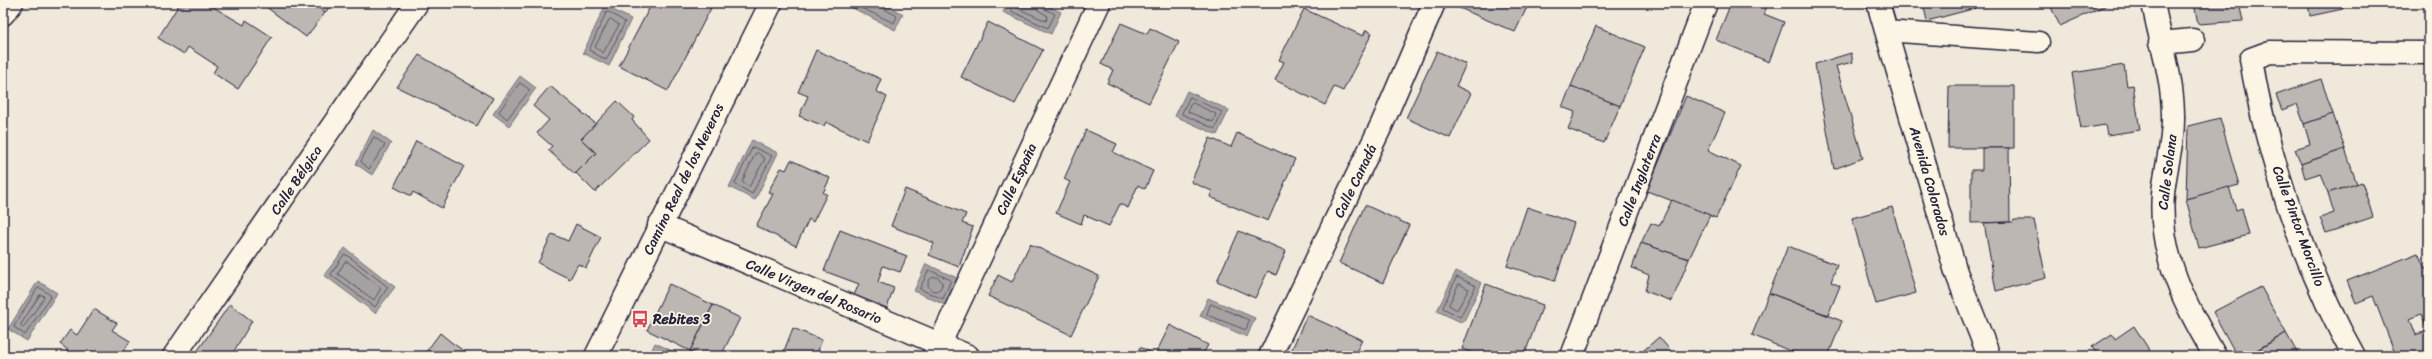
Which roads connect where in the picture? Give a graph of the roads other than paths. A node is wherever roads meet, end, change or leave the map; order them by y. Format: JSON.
{"nodes":[{"id":1,"x":12,"y":3,"type":"edge"},
{"id":2,"x":417,"y":3,"type":"edge"},
{"id":3,"x":771,"y":3,"type":"edge"},
{"id":4,"x":1099,"y":3,"type":"edge"},
{"id":5,"x":1434,"y":3,"type":"edge"},
{"id":6,"x":1706,"y":3,"type":"edge"},
{"id":7,"x":1878,"y":3,"type":"edge"},
{"id":8,"x":2153,"y":3,"type":"edge"},
{"id":9,"x":3,"y":14,"type":"edge"},
{"id":10,"x":1886,"y":31,"type":"junction"},
{"id":11,"x":2193,"y":40,"type":"dead end"},
{"id":12,"x":2039,"y":42,"type":"dead end"},
{"id":13,"x":2160,"y":43,"type":"junction"},
{"id":14,"x":2429,"y":53,"type":"edge"},
{"id":15,"x":659,"y":225,"type":"junction"},
{"id":16,"x":937,"y":350,"type":"edge"},
{"id":17,"x":174,"y":356,"type":"edge"},
{"id":18,"x":596,"y":356,"type":"edge"},
{"id":19,"x":968,"y":356,"type":"edge"},
{"id":20,"x":1270,"y":356,"type":"edge"},
{"id":21,"x":1572,"y":356,"type":"edge"},
{"id":22,"x":1989,"y":356,"type":"edge"},
{"id":23,"x":2215,"y":356,"type":"edge"},
{"id":24,"x":2354,"y":356,"type":"edge"}],
"edges":[{"from":1,"to":9,"type":"street"},
{"from":2,"to":17,"type":"street","name":"Calle Bélgica"},
{"from":3,"to":15,"type":"street","name":"Camino Real de los Neveros"},
{"from":4,"to":16,"type":"street","name":"Calle España"},
{"from":5,"to":20,"type":"street","name":"Calle Canadá"},
{"from":6,"to":21,"type":"street","name":"Calle Inglaterra"},
{"from":7,"to":10,"type":"street","name":"Avenida Colorados"},
{"from":8,"to":13,"type":"street","name":"Calle Solana"},
{"from":10,"to":12,"type":"lane"},
{"from":10,"to":22,"type":"street","name":"Avenida Colorados"},
{"from":11,"to":13,"type":"street"},
{"from":13,"to":23,"type":"street","name":"Calle Solana"},
{"from":14,"to":24,"type":"street","name":"Calle Pintor Morcillo"},
{"from":15,"to":16,"type":"street","name":"Calle Virgen del Rosario"},
{"from":15,"to":18,"type":"street","name":"Camino Real de los Neveros"},
{"from":16,"to":19,"type":"street","name":"Calle Virgen del Rosario"}]}
